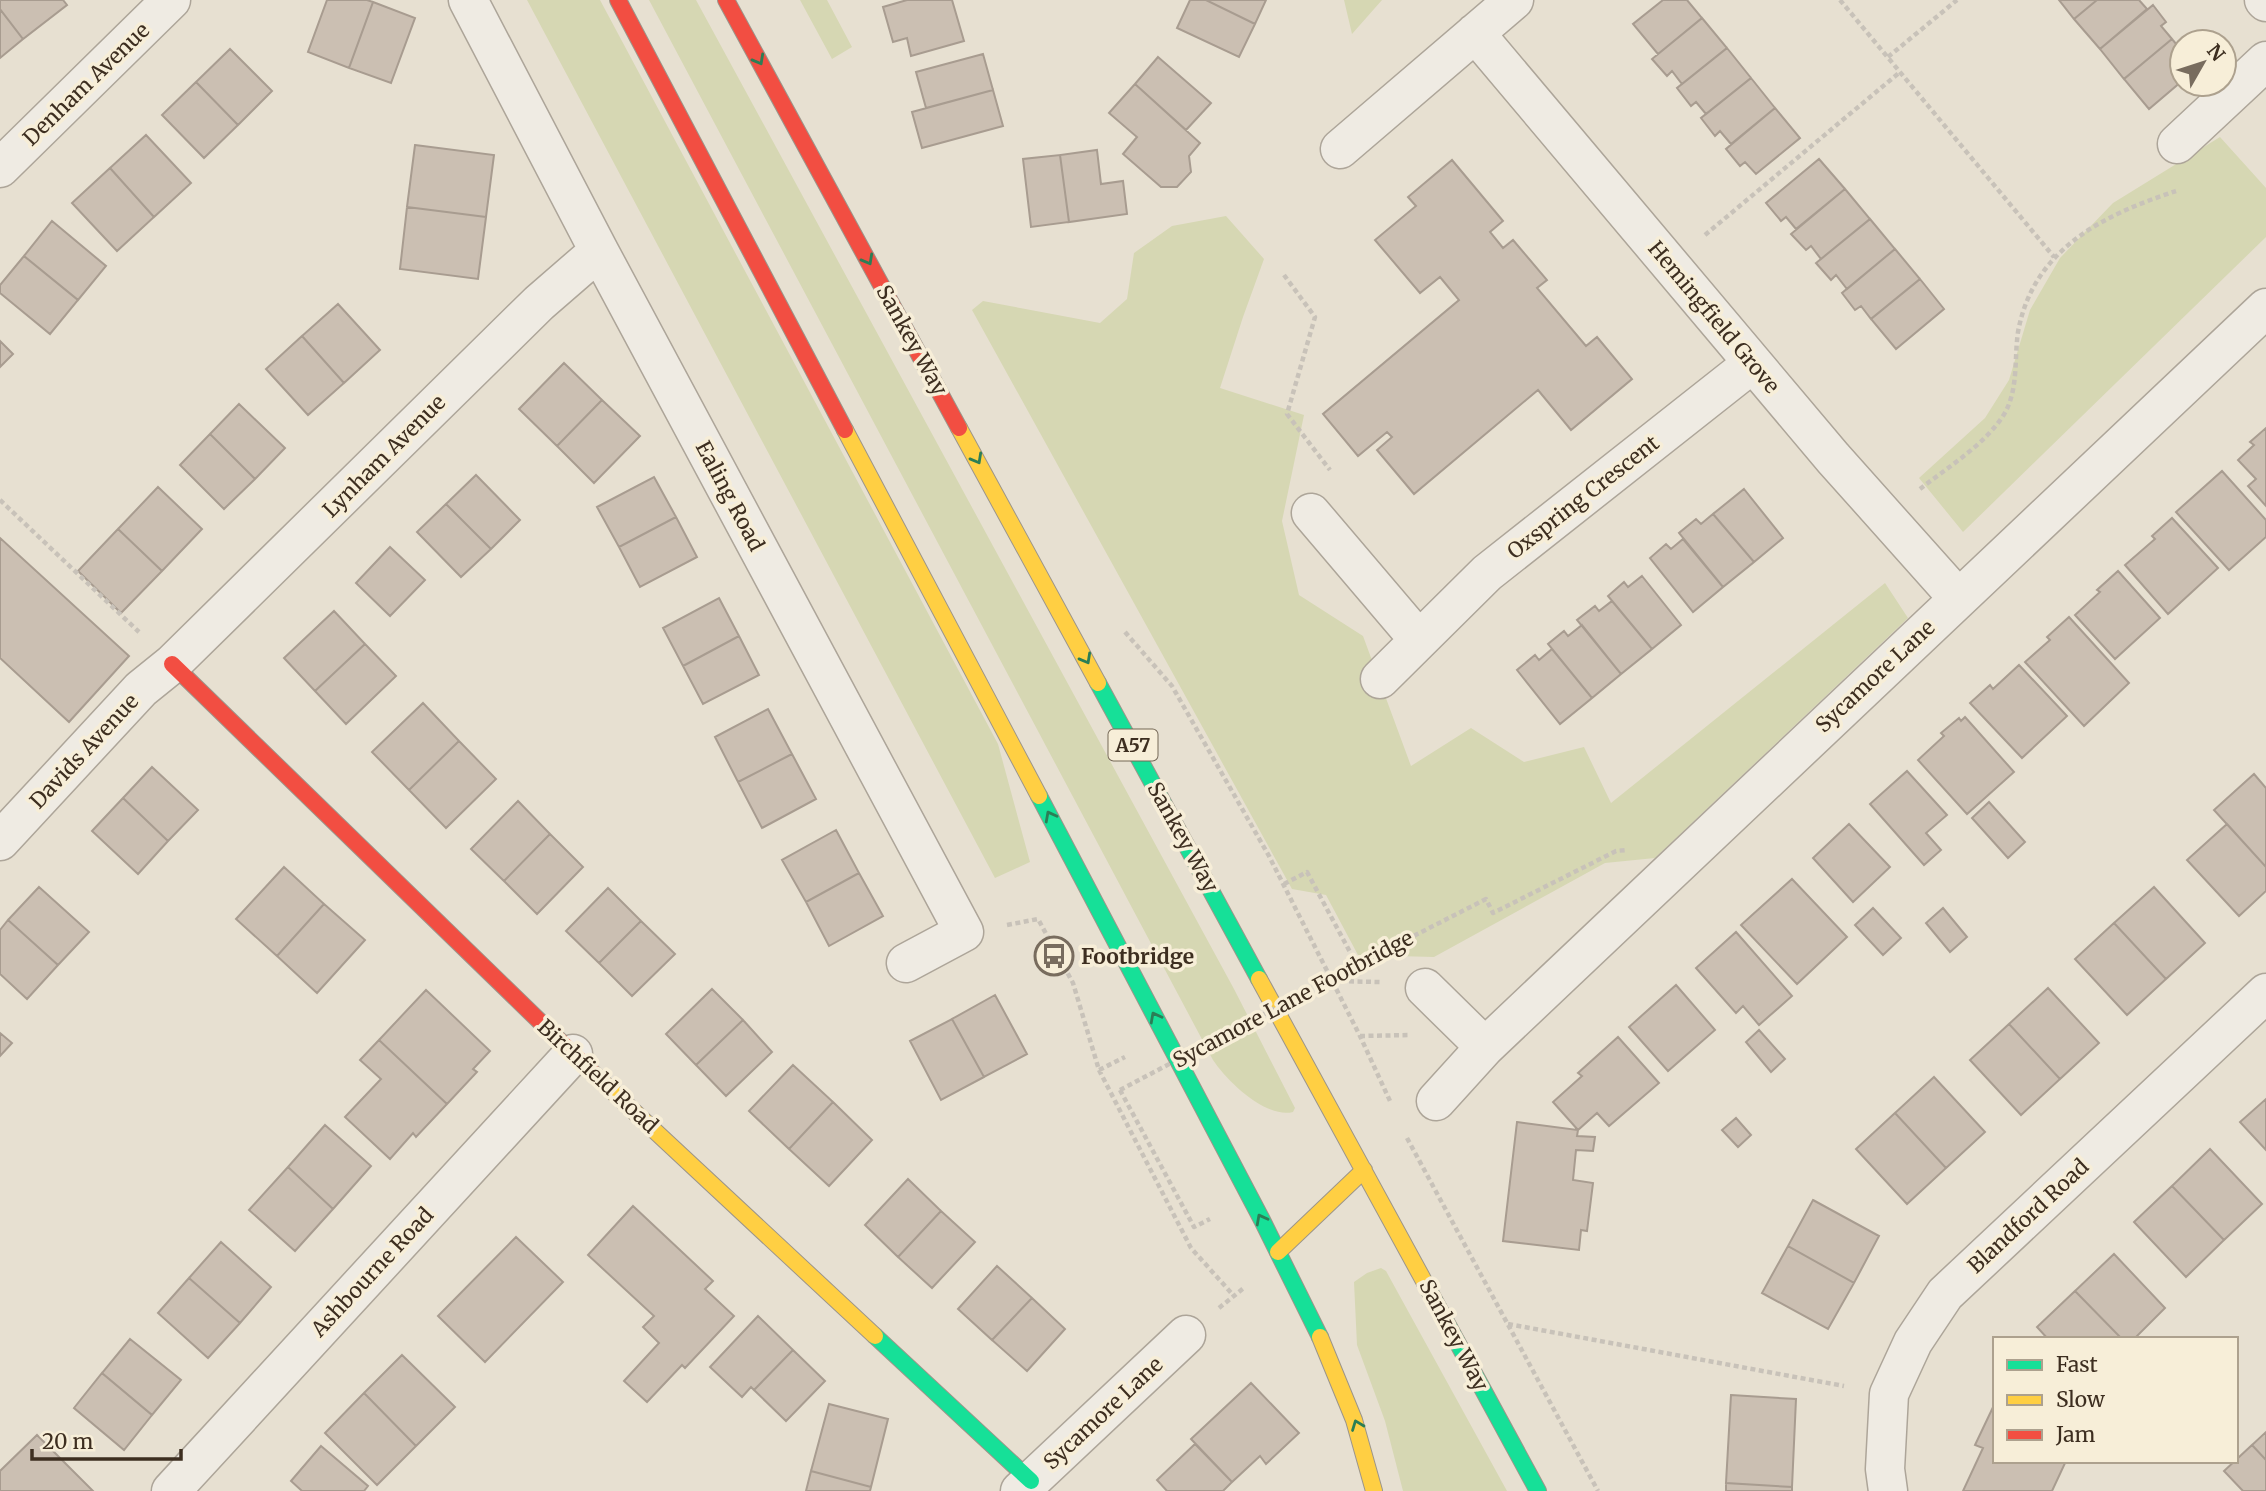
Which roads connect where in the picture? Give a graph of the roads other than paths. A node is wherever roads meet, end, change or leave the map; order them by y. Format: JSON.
{"nodes":[{"id":1,"x":171,"y":0,"type":"edge"},
{"id":2,"x":468,"y":0,"type":"edge"},
{"id":3,"x":618,"y":0,"type":"edge"},
{"id":4,"x":726,"y":0,"type":"edge"},
{"id":5,"x":1514,"y":0,"type":"edge"},
{"id":6,"x":1475,"y":33,"type":"junction"},
{"id":7,"x":2266,"y":61,"type":"edge"},
{"id":8,"x":2177,"y":144,"type":"road end"},
{"id":9,"x":1340,"y":149,"type":"dead end"},
{"id":10,"x":0,"y":168,"type":"edge"},
{"id":11,"x":599,"y":251,"type":"junction"},
{"id":12,"x":2266,"y":308,"type":"edge"},
{"id":13,"x":1753,"y":363,"type":"junction"},
{"id":14,"x":1311,"y":513,"type":"road end"},
{"id":15,"x":1958,"y":597,"type":"junction"},
{"id":16,"x":1419,"y":639,"type":"junction"},
{"id":17,"x":172,"y":664,"type":"junction"},
{"id":18,"x":1380,"y":679,"type":"dead end"},
{"id":19,"x":0,"y":841,"type":"edge"},
{"id":20,"x":906,"y":963,"type":"dead end"},
{"id":21,"x":1425,"y":988,"type":"dead end"},
{"id":22,"x":2266,"y":993,"type":"edge"},
{"id":23,"x":1485,"y":1047,"type":"junction"},
{"id":24,"x":573,"y":1054,"type":"junction"},
{"id":25,"x":1436,"y":1101,"type":"dead end"},
{"id":26,"x":1364,"y":1170,"type":"junction"},
{"id":27,"x":1278,"y":1252,"type":"junction"},
{"id":28,"x":1186,"y":1335,"type":"dead end"},
{"id":29,"x":1025,"y":1486,"type":"edge"},
{"id":30,"x":171,"y":1491,"type":"edge"},
{"id":31,"x":1374,"y":1491,"type":"edge"},
{"id":32,"x":1538,"y":1491,"type":"edge"},
{"id":33,"x":1888,"y":1491,"type":"edge"}],
"edges":[{"from":1,"to":10,"type":"street","name":"Denham Avenue"},
{"from":2,"to":11,"type":"street","name":"Ealing Road"},
{"from":27,"to":3,"type":"main road","one_way":true},
{"from":4,"to":26,"type":"main road","name":"Sankey Way","number":"A57","one_way":true},
{"from":5,"to":6,"type":"street"},
{"from":6,"to":9,"type":"street"},
{"from":6,"to":13,"type":"street","name":"Hemingfield Grove"},
{"from":7,"to":8,"type":"street"},
{"from":11,"to":17,"type":"street","name":"Lynham Avenue"},
{"from":11,"to":20,"type":"street","name":"Ealing Road"},
{"from":12,"to":15,"type":"street","name":"Sycamore Lane"},
{"from":13,"to":15,"type":"street","name":"Hemingfield Grove"},
{"from":13,"to":16,"type":"street","name":"Oxspring Crescent"},
{"from":14,"to":16,"type":"street"},
{"from":15,"to":23,"type":"street","name":"Sycamore Lane"},
{"from":16,"to":18,"type":"street","name":"Oxspring Crescent"},
{"from":17,"to":19,"type":"street","name":"Davids Avenue"},
{"from":17,"to":24,"type":"main road","name":"Birchfield Road"},
{"from":21,"to":23,"type":"street"},
{"from":22,"to":33,"type":"street","name":"Blandford Road"},
{"from":23,"to":25,"type":"street","name":"Sycamore Lane"},
{"from":24,"to":29,"type":"main road","name":"Birchfield Road"},
{"from":24,"to":30,"type":"street","name":"Ashbourne Road"},
{"from":26,"to":27,"type":"main road"},
{"from":26,"to":32,"type":"main road","name":"Sankey Way","number":"A57"},
{"from":31,"to":27,"type":"main road","one_way":true},
{"from":28,"to":29,"type":"street","name":"Sycamore Lane"}]}
